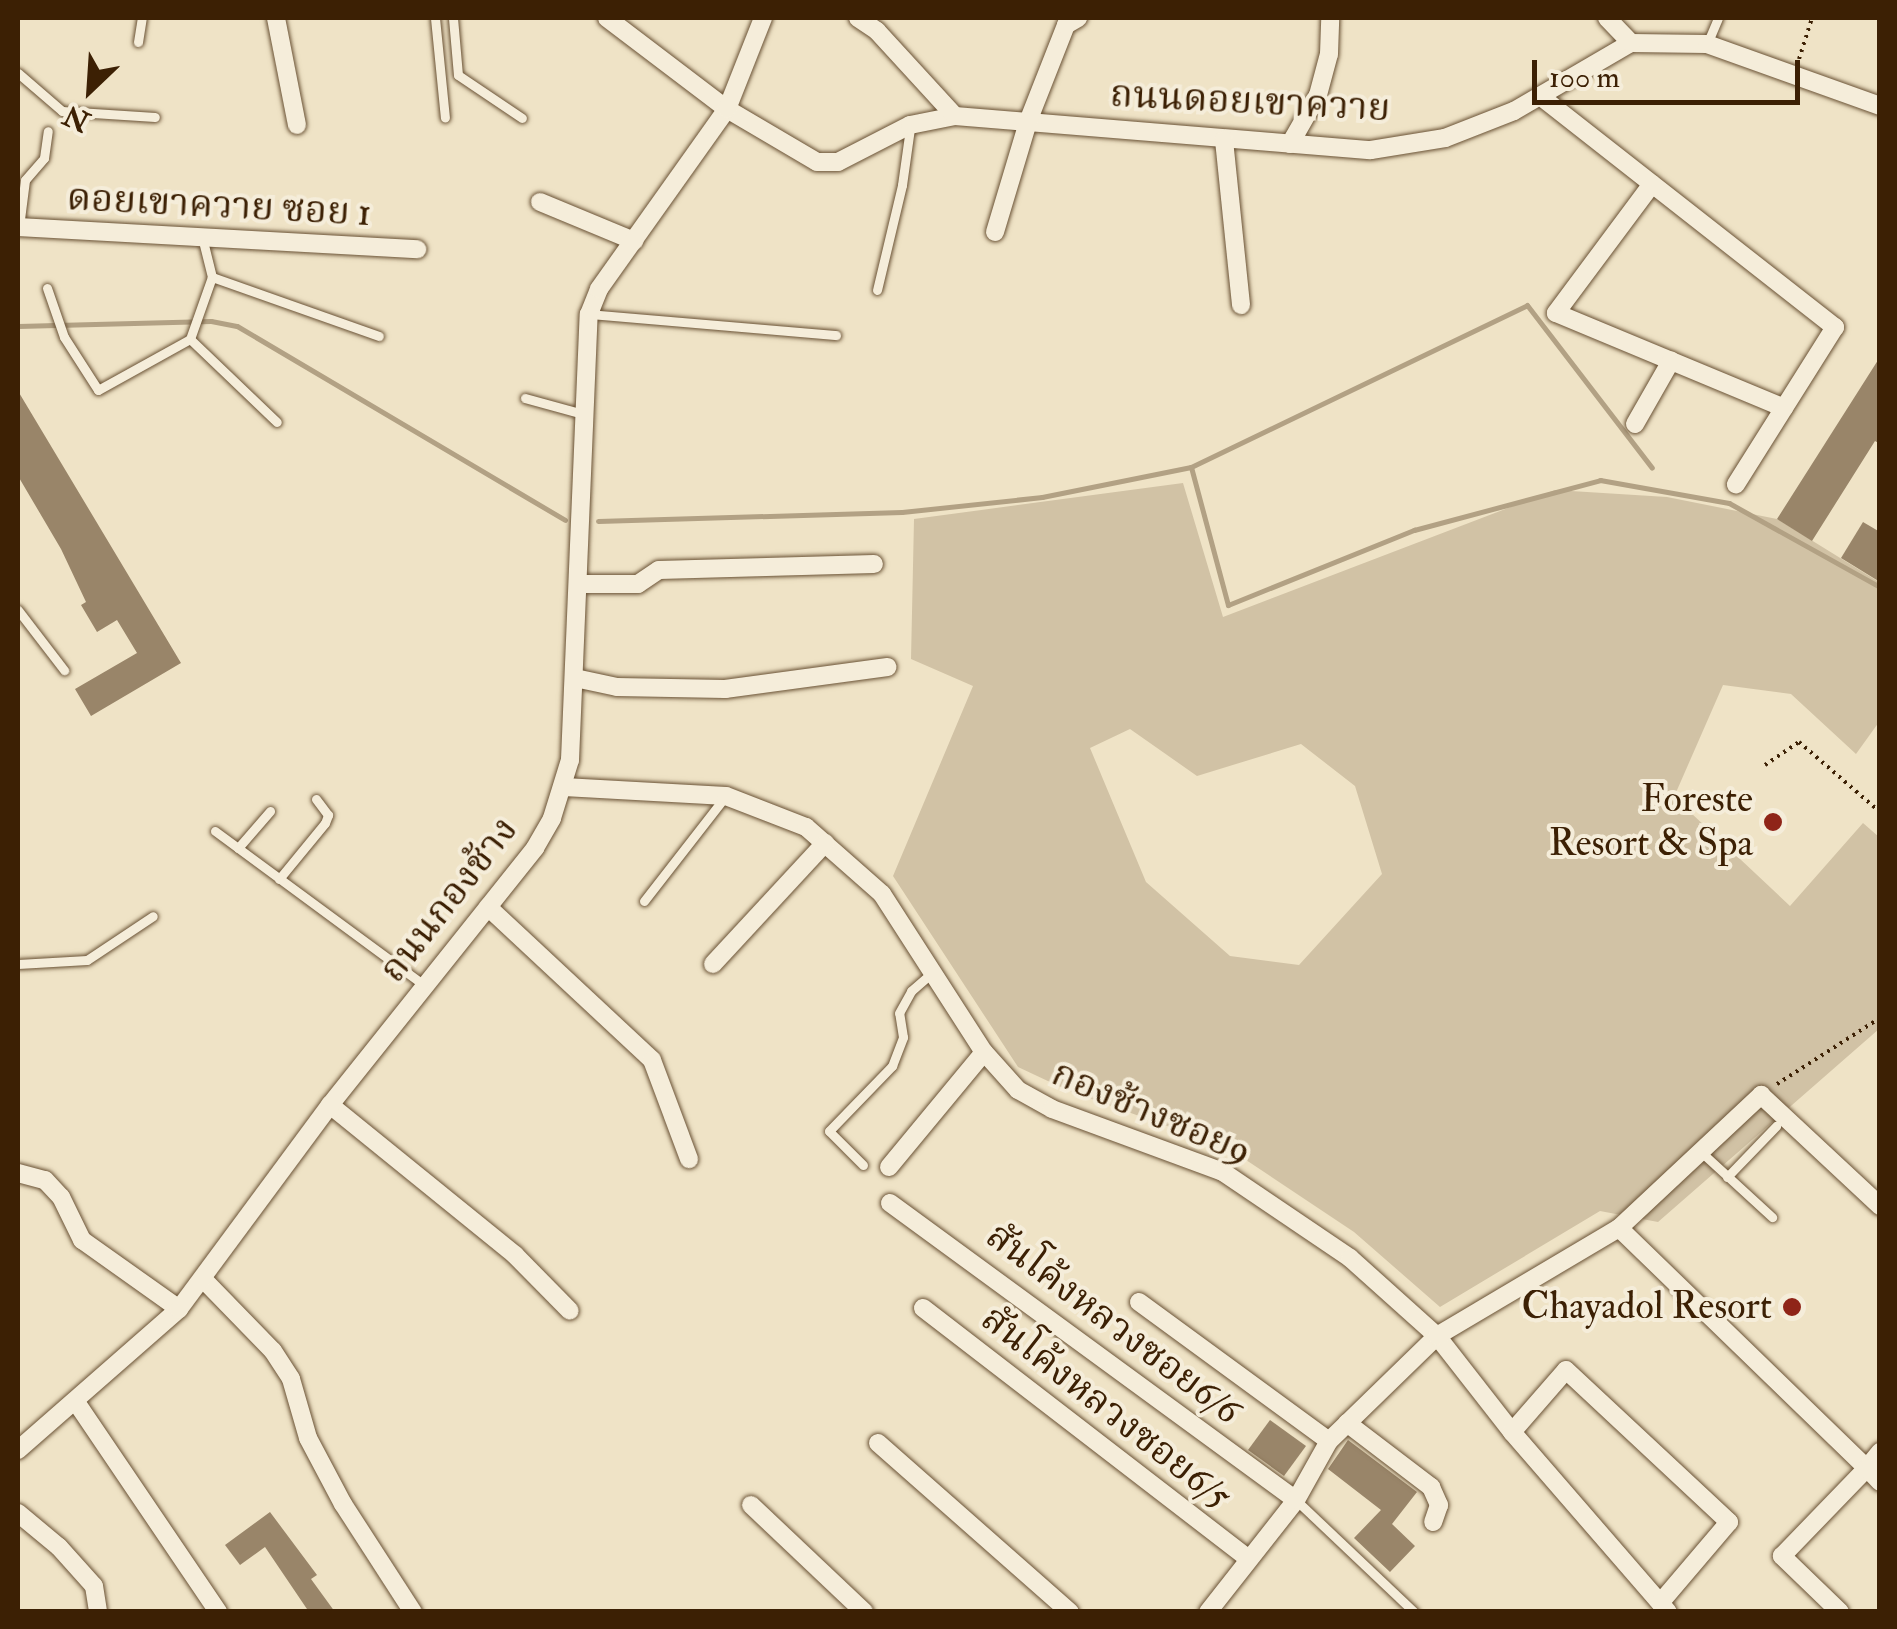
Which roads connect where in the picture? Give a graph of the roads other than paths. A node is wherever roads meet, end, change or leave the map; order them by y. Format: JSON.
{"nodes":[{"id":1,"x":142,"y":18,"type":"edge"},
{"id":2,"x":276,"y":18,"type":"edge"},
{"id":3,"x":435,"y":18,"type":"edge"},
{"id":4,"x":452,"y":18,"type":"edge"},
{"id":5,"x":607,"y":18,"type":"edge"},
{"id":6,"x":763,"y":18,"type":"edge"},
{"id":7,"x":858,"y":18,"type":"edge"},
{"id":8,"x":1078,"y":18,"type":"edge"},
{"id":9,"x":1330,"y":18,"type":"edge"},
{"id":10,"x":1607,"y":18,"type":"edge"},
{"id":11,"x":1718,"y":18,"type":"edge"},
{"id":12,"x":138,"y":42,"type":"dead end"},
{"id":13,"x":1631,"y":43,"type":"junction"},
{"id":14,"x":1707,"y":44,"type":"junction"},
{"id":15,"x":18,"y":73,"type":"edge"},
{"id":16,"x":1540,"y":96,"type":"junction"},
{"id":17,"x":1880,"y":106,"type":"edge"},
{"id":18,"x":727,"y":109,"type":"junction"},
{"id":19,"x":955,"y":116,"type":"junction"},
{"id":20,"x":155,"y":117,"type":"dead end"},
{"id":21,"x":445,"y":118,"type":"dead end"},
{"id":22,"x":522,"y":118,"type":"dead end"},
{"id":23,"x":1030,"y":119,"type":"junction"},
{"id":24,"x":297,"y":125,"type":"dead end"},
{"id":25,"x":910,"y":126,"type":"junction"},
{"id":26,"x":48,"y":131,"type":"dead end"},
{"id":27,"x":1224,"y":140,"type":"junction"},
{"id":28,"x":1290,"y":144,"type":"junction"},
{"id":29,"x":1652,"y":184,"type":"junction"},
{"id":30,"x":540,"y":202,"type":"dead end"},
{"id":31,"x":18,"y":227,"type":"edge"},
{"id":32,"x":995,"y":232,"type":"dead end"},
{"id":33,"x":203,"y":240,"type":"junction"},
{"id":34,"x":634,"y":242,"type":"junction"},
{"id":35,"x":416,"y":249,"type":"dead end"},
{"id":36,"x":212,"y":278,"type":"junction"},
{"id":37,"x":47,"y":288,"type":"dead end"},
{"id":38,"x":877,"y":290,"type":"dead end"},
{"id":39,"x":1241,"y":305,"type":"dead end"},
{"id":40,"x":589,"y":314,"type":"junction"},
{"id":41,"x":836,"y":335,"type":"dead end"},
{"id":42,"x":379,"y":336,"type":"dead end"},
{"id":43,"x":190,"y":339,"type":"junction"},
{"id":44,"x":1671,"y":361,"type":"junction"},
{"id":45,"x":525,"y":398,"type":"dead end"},
{"id":46,"x":1784,"y":408,"type":"junction"},
{"id":47,"x":583,"y":414,"type":"junction"},
{"id":48,"x":277,"y":422,"type":"dead end"},
{"id":49,"x":1635,"y":424,"type":"dead end"},
{"id":50,"x":1736,"y":484,"type":"dead end"},
{"id":51,"x":874,"y":564,"type":"dead end"},
{"id":52,"x":580,"y":584,"type":"junction"},
{"id":53,"x":18,"y":610,"type":"edge"},
{"id":54,"x":888,"y":667,"type":"dead end"},
{"id":55,"x":64,"y":670,"type":"dead end"},
{"id":56,"x":575,"y":678,"type":"junction"},
{"id":57,"x":564,"y":787,"type":"junction"},
{"id":58,"x":726,"y":796,"type":"junction"},
{"id":59,"x":316,"y":799,"type":"dead end"},
{"id":60,"x":270,"y":811,"type":"dead end"},
{"id":61,"x":215,"y":830,"type":"dead end"},
{"id":62,"x":825,"y":843,"type":"junction"},
{"id":63,"x":238,"y":848,"type":"junction"},
{"id":64,"x":280,"y":878,"type":"junction"},
{"id":65,"x":644,"y":901,"type":"dead end"},
{"id":66,"x":488,"y":907,"type":"junction"},
{"id":67,"x":154,"y":916,"type":"dead end"},
{"id":68,"x":18,"y":964,"type":"edge"},
{"id":69,"x":713,"y":964,"type":"dead end"},
{"id":70,"x":934,"y":971,"type":"junction"},
{"id":71,"x":425,"y":986,"type":"junction"},
{"id":72,"x":984,"y":1052,"type":"junction"},
{"id":73,"x":330,"y":1104,"type":"junction"},
{"id":74,"x":1776,"y":1126,"type":"dead end"},
{"id":75,"x":1700,"y":1152,"type":"junction"},
{"id":76,"x":688,"y":1160,"type":"dead end"},
{"id":77,"x":863,"y":1165,"type":"dead end"},
{"id":78,"x":889,"y":1166,"type":"dead end"},
{"id":79,"x":18,"y":1173,"type":"edge"},
{"id":80,"x":1727,"y":1176,"type":"junction"},
{"id":81,"x":890,"y":1203,"type":"dead end"},
{"id":82,"x":1880,"y":1206,"type":"edge"},
{"id":83,"x":1772,"y":1217,"type":"dead end"},
{"id":84,"x":1619,"y":1228,"type":"junction"},
{"id":85,"x":204,"y":1279,"type":"junction"},
{"id":86,"x":1139,"y":1302,"type":"dead end"},
{"id":87,"x":924,"y":1308,"type":"dead end"},
{"id":88,"x":179,"y":1309,"type":"junction"},
{"id":89,"x":570,"y":1311,"type":"dead end"},
{"id":90,"x":1437,"y":1336,"type":"junction"},
{"id":91,"x":76,"y":1402,"type":"junction"},
{"id":92,"x":1347,"y":1424,"type":"junction"},
{"id":93,"x":1512,"y":1432,"type":"junction"},
{"id":94,"x":1330,"y":1441,"type":"junction"},
{"id":95,"x":878,"y":1443,"type":"dead end"},
{"id":96,"x":18,"y":1450,"type":"edge"},
{"id":97,"x":1880,"y":1452,"type":"edge"},
{"id":98,"x":1873,"y":1475,"type":"edge"},
{"id":99,"x":1296,"y":1500,"type":"junction"},
{"id":100,"x":750,"y":1505,"type":"dead end"},
{"id":101,"x":18,"y":1513,"type":"edge"},
{"id":102,"x":1433,"y":1522,"type":"dead end"},
{"id":103,"x":1249,"y":1560,"type":"junction"},
{"id":104,"x":1664,"y":1607,"type":"edge"},
{"id":105,"x":98,"y":1612,"type":"edge"},
{"id":106,"x":218,"y":1612,"type":"edge"},
{"id":107,"x":413,"y":1612,"type":"edge"},
{"id":108,"x":864,"y":1612,"type":"edge"},
{"id":109,"x":1070,"y":1612,"type":"edge"},
{"id":110,"x":1208,"y":1612,"type":"edge"},
{"id":111,"x":1414,"y":1612,"type":"edge"},
{"id":112,"x":1840,"y":1612,"type":"edge"}],
"edges":[{"from":1,"to":12,"type":"lane"},
{"from":2,"to":24,"type":"street"},
{"from":3,"to":21,"type":"lane"},
{"from":4,"to":22,"type":"lane"},
{"from":5,"to":18,"type":"street","name":"ถนนดอยเขาควาย"},
{"from":6,"to":18,"type":"street","name":"ถนนกองช้าง"},
{"from":7,"to":19,"type":"street"},
{"from":8,"to":23,"type":"street"},
{"from":9,"to":28,"type":"street"},
{"from":10,"to":13,"type":"street"},
{"from":11,"to":14,"type":"lane"},
{"from":13,"to":14,"type":"street"},
{"from":13,"to":16,"type":"street","name":"ถนนดอยเขาควาย"},
{"from":14,"to":17,"type":"street"},
{"from":15,"to":20,"type":"lane"},
{"from":16,"to":28,"type":"street","name":"ถนนดอยเขาควาย"},
{"from":16,"to":29,"type":"street"},
{"from":18,"to":25,"type":"street","name":"ถนนดอยเขาควาย"},
{"from":18,"to":34,"type":"street","name":"ถนนกองช้าง"},
{"from":19,"to":23,"type":"street","name":"ถนนดอยเขาควาย"},
{"from":19,"to":25,"type":"street","name":"ถนนดอยเขาควาย"},
{"from":23,"to":27,"type":"street","name":"ถนนดอยเขาควาย"},
{"from":23,"to":32,"type":"street"},
{"from":25,"to":38,"type":"lane"},
{"from":26,"to":31,"type":"lane"},
{"from":27,"to":28,"type":"street","name":"ถนนดอยเขาควาย"},
{"from":27,"to":39,"type":"street"},
{"from":29,"to":44,"type":"street"},
{"from":29,"to":46,"type":"street"},
{"from":30,"to":34,"type":"street"},
{"from":31,"to":33,"type":"street","name":"ดอยเขาควาย ซอย 1"},
{"from":33,"to":35,"type":"street","name":"ดอยเขาควาย ซอย 1"},
{"from":33,"to":36,"type":"lane"},
{"from":34,"to":40,"type":"street","name":"ถนนกองช้าง"},
{"from":36,"to":42,"type":"lane"},
{"from":36,"to":43,"type":"lane"},
{"from":37,"to":43,"type":"lane"},
{"from":40,"to":41,"type":"lane"},
{"from":40,"to":47,"type":"street","name":"ถนนกองช้าง"},
{"from":43,"to":48,"type":"lane"},
{"from":44,"to":46,"type":"street"},
{"from":44,"to":49,"type":"street"},
{"from":45,"to":47,"type":"lane"},
{"from":46,"to":50,"type":"street"},
{"from":47,"to":52,"type":"street","name":"ถนนกองช้าง"},
{"from":51,"to":52,"type":"street"},
{"from":52,"to":56,"type":"street","name":"ถนนกองช้าง"},
{"from":53,"to":55,"type":"lane"},
{"from":54,"to":56,"type":"street"},
{"from":56,"to":57,"type":"street","name":"ถนนกองช้าง"},
{"from":57,"to":58,"type":"street","name":"กองช้างซอย9"},
{"from":57,"to":66,"type":"street","name":"ถนนกองช้าง"},
{"from":58,"to":62,"type":"street","name":"กองช้างซอย9"},
{"from":58,"to":65,"type":"lane"},
{"from":59,"to":64,"type":"lane"},
{"from":60,"to":63,"type":"lane"},
{"from":61,"to":63,"type":"lane"},
{"from":62,"to":69,"type":"street"},
{"from":62,"to":70,"type":"street","name":"กองช้างซอย9"},
{"from":63,"to":64,"type":"lane"},
{"from":64,"to":71,"type":"lane"},
{"from":66,"to":71,"type":"street","name":"ถนนกองช้าง"},
{"from":66,"to":76,"type":"street"},
{"from":67,"to":68,"type":"lane"},
{"from":70,"to":72,"type":"street","name":"กองช้างซอย9"},
{"from":70,"to":77,"type":"lane"},
{"from":71,"to":73,"type":"street","name":"ถนนกองช้าง"},
{"from":72,"to":78,"type":"street"},
{"from":72,"to":90,"type":"street","name":"กองช้างซอย9"},
{"from":73,"to":85,"type":"street","name":"ถนนกองช้าง"},
{"from":73,"to":89,"type":"street"},
{"from":74,"to":80,"type":"lane"},
{"from":75,"to":80,"type":"lane"},
{"from":75,"to":82,"type":"street"},
{"from":75,"to":84,"type":"street"},
{"from":79,"to":88,"type":"street"},
{"from":80,"to":83,"type":"lane"},
{"from":81,"to":99,"type":"street","name":"สันโค้งหลวงซอย6/6"},
{"from":84,"to":90,"type":"street"},
{"from":84,"to":98,"type":"street"},
{"from":85,"to":88,"type":"street","name":"ถนนกองช้าง"},
{"from":85,"to":107,"type":"street"},
{"from":86,"to":94,"type":"street"},
{"from":87,"to":103,"type":"street","name":"สันโค้งหลวงซอย6/5"},
{"from":88,"to":91,"type":"street","name":"ถนนกองช้าง"},
{"from":90,"to":92,"type":"street"},
{"from":90,"to":93,"type":"street","name":"กองช้างซอย9"},
{"from":91,"to":96,"type":"street","name":"ถนนกองช้าง"},
{"from":91,"to":106,"type":"street"},
{"from":92,"to":94,"type":"street"},
{"from":92,"to":102,"type":"street"},
{"from":93,"to":104,"type":"street","name":"กองช้างซอย9"},
{"from":93,"to":104,"type":"street"},
{"from":94,"to":99,"type":"street"},
{"from":95,"to":109,"type":"street"},
{"from":97,"to":98,"type":"street"},
{"from":98,"to":112,"type":"street"},
{"from":99,"to":103,"type":"street"},
{"from":99,"to":111,"type":"lane"},
{"from":100,"to":108,"type":"street"},
{"from":101,"to":105,"type":"street"},
{"from":103,"to":110,"type":"street"}]}
